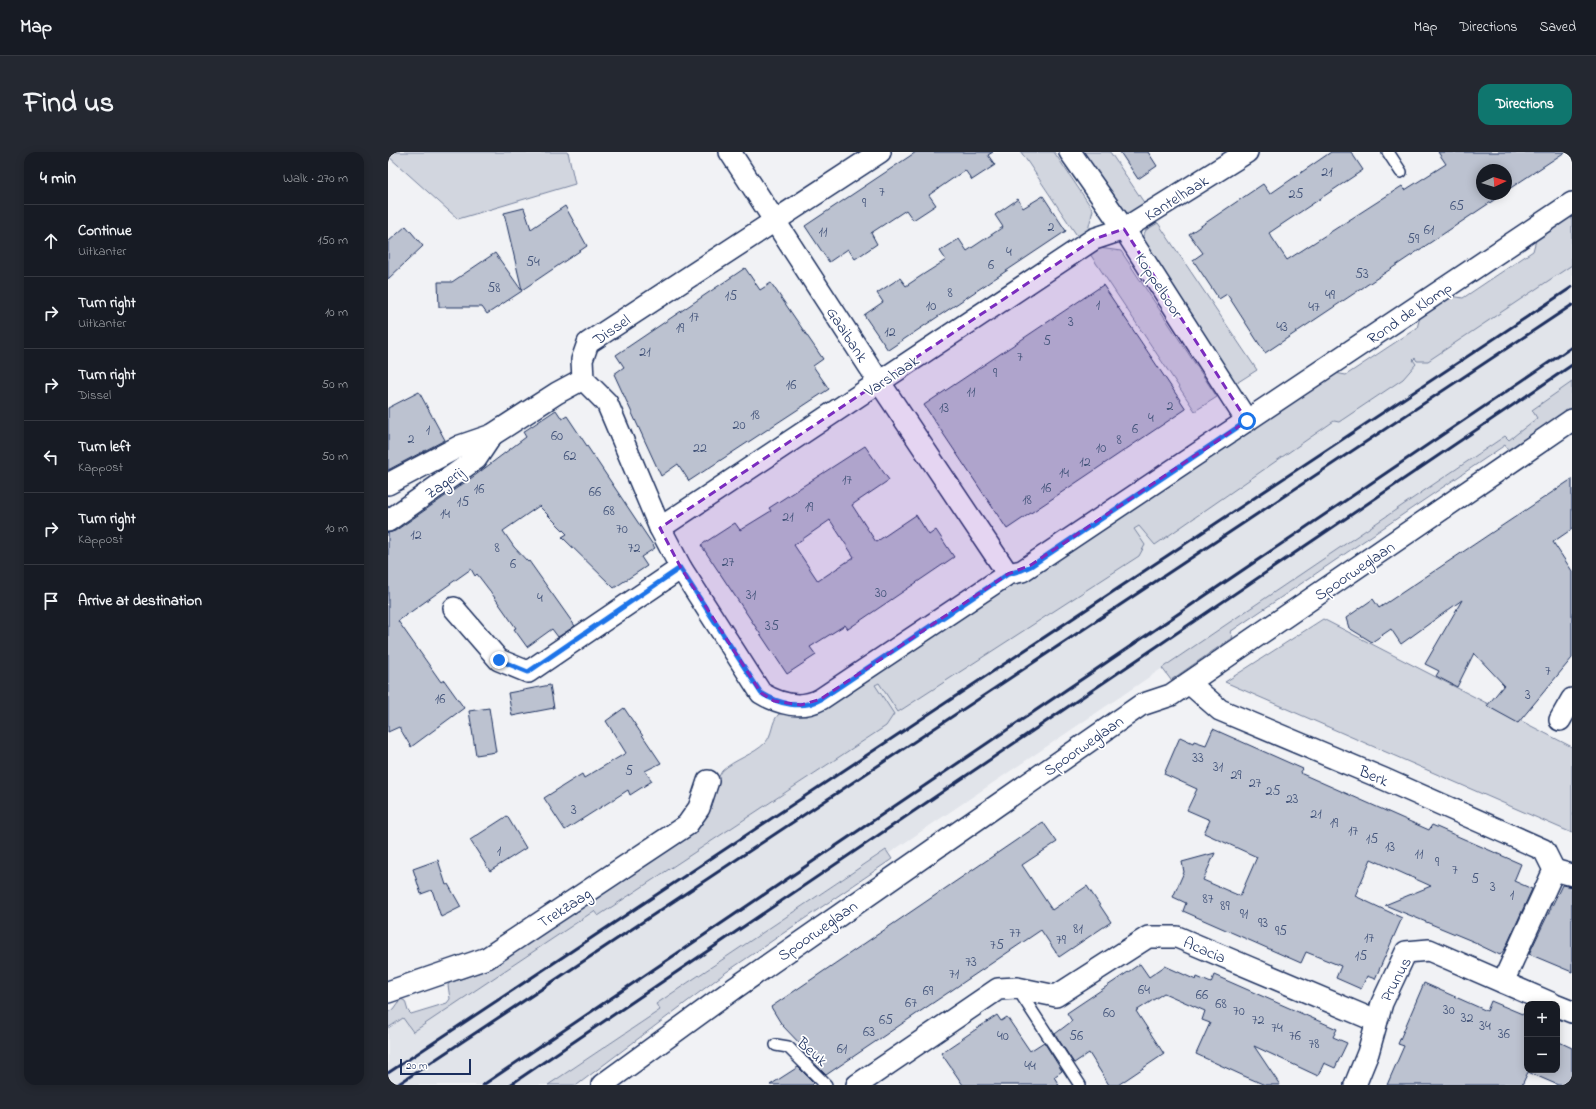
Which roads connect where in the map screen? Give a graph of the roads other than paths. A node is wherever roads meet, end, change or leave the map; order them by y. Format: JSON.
{"nodes":[{"id":1,"x":730,"y":152,"type":"edge"},
{"id":2,"x":880,"y":152,"type":"edge"},
{"id":3,"x":1070,"y":152,"type":"edge"},
{"id":4,"x":1247,"y":152,"type":"edge"},
{"id":5,"x":1388,"y":152,"type":"edge"},
{"id":6,"x":1401,"y":172,"type":"dead end"},
{"id":7,"x":1572,"y":203,"type":"edge"},
{"id":8,"x":775,"y":220,"type":"junction"},
{"id":9,"x":1124,"y":229,"type":"junction"},
{"id":10,"x":583,"y":379,"type":"junction"},
{"id":11,"x":880,"y":383,"type":"junction"},
{"id":12,"x":1572,"y":420,"type":"edge"},
{"id":13,"x":1247,"y":421,"type":"junction"},
{"id":14,"x":492,"y":435,"type":"junction"},
{"id":15,"x":388,"y":484,"type":"edge"},
{"id":16,"x":388,"y":521,"type":"edge"},
{"id":17,"x":660,"y":528,"type":"junction"},
{"id":18,"x":680,"y":568,"type":"junction"},
{"id":19,"x":1008,"y":574,"type":"junction"},
{"id":20,"x":454,"y":608,"type":"dead end"},
{"id":21,"x":1189,"y":683,"type":"junction"},
{"id":22,"x":1572,"y":699,"type":"edge"},
{"id":23,"x":1560,"y":720,"type":"dead end"},
{"id":24,"x":708,"y":782,"type":"dead end"},
{"id":25,"x":1563,"y":873,"type":"edge"},
{"id":26,"x":1503,"y":982,"type":"junction"},
{"id":27,"x":1017,"y":988,"type":"junction"},
{"id":28,"x":388,"y":992,"type":"edge"},
{"id":29,"x":1546,"y":1001,"type":"edge"},
{"id":30,"x":1560,"y":1007,"type":"edge"},
{"id":31,"x":1572,"y":1012,"type":"edge"},
{"id":32,"x":1376,"y":1022,"type":"junction"},
{"id":33,"x":776,"y":1045,"type":"dead end"},
{"id":34,"x":602,"y":1085,"type":"edge"},
{"id":35,"x":826,"y":1085,"type":"edge"},
{"id":36,"x":857,"y":1085,"type":"edge"},
{"id":37,"x":1080,"y":1085,"type":"edge"},
{"id":38,"x":1355,"y":1085,"type":"edge"}],
"edges":[{"from":1,"to":8,"type":"street","name":"Gaaibank"},
{"from":2,"to":8,"type":"street","name":"Dissel"},
{"from":3,"to":9,"type":"street","name":"Koppelboor"},
{"from":4,"to":9,"type":"street","name":"Kantelhaak"},
{"from":5,"to":6,"type":"lane"},
{"from":7,"to":13,"type":"street","name":"Rond de Klomp"},
{"from":8,"to":10,"type":"street","name":"Dissel"},
{"from":8,"to":11,"type":"street","name":"Gaaibank"},
{"from":9,"to":11,"type":"street","name":"Varshaak"},
{"from":9,"to":13,"type":"street","name":"Koppelboor"},
{"from":10,"to":14,"type":"street","name":"Zagerij"},
{"from":10,"to":17,"type":"street"},
{"from":11,"to":17,"type":"street","name":"Varshaak"},
{"from":11,"to":19,"type":"street","name":"Gaaibank"},
{"from":12,"to":21,"type":"street","name":"Spoorweglaan"},
{"from":13,"to":19,"type":"street","name":"Rond de Klomp"},
{"from":14,"to":15,"type":"street","name":"Zagerij"},
{"from":14,"to":16,"type":"street","name":"Zagerij"},
{"from":17,"to":18,"type":"street"},
{"from":18,"to":19,"type":"street","name":"Rond de Klomp"},
{"from":18,"to":20,"type":"street"},
{"from":21,"to":25,"type":"street","name":"Berk"},
{"from":21,"to":34,"type":"street","name":"Spoorweglaan"},
{"from":22,"to":23,"type":"street"},
{"from":24,"to":28,"type":"street","name":"Trekzaag"},
{"from":25,"to":26,"type":"street","name":"Berk"},
{"from":26,"to":29,"type":"street","name":"Prunus"},
{"from":26,"to":32,"type":"street","name":"Prunus"},
{"from":27,"to":32,"type":"street","name":"Acacia"},
{"from":27,"to":36,"type":"street","name":"Acacia"},
{"from":27,"to":37,"type":"lane"},
{"from":30,"to":31,"type":"street"},
{"from":32,"to":38,"type":"street","name":"Prunus"},
{"from":33,"to":35,"type":"lane","name":"Beuk"}]}
